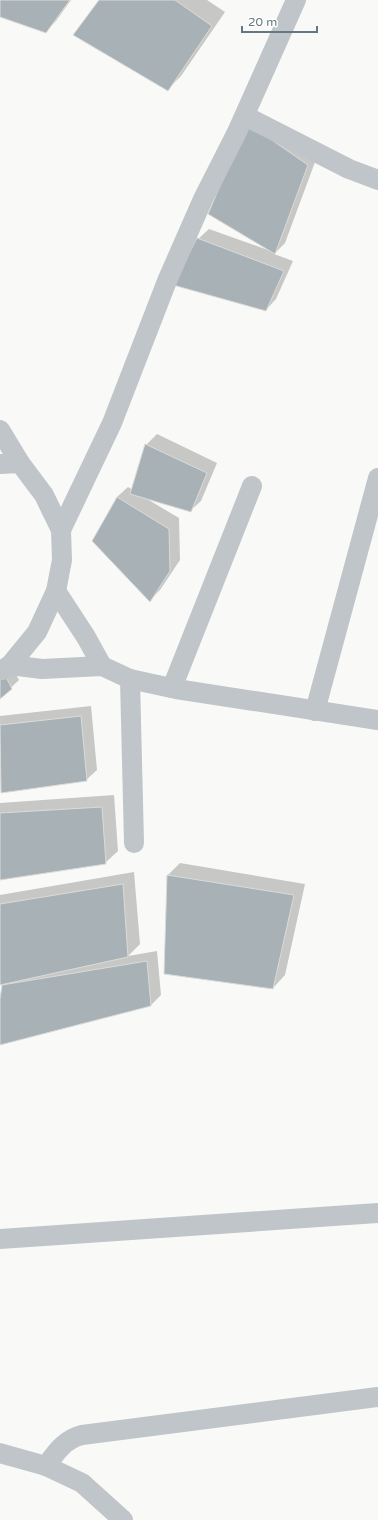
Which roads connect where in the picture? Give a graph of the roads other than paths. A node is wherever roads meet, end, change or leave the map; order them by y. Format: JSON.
{"nodes":[{"id":1,"x":296,"y":0,"type":"edge"},
{"id":2,"x":244,"y":116,"type":"junction"},
{"id":3,"x":378,"y":180,"type":"edge"},
{"id":4,"x":0,"y":430,"type":"edge"},
{"id":5,"x":20,"y":463,"type":"junction"},
{"id":6,"x":0,"y":464,"type":"edge"},
{"id":7,"x":378,"y":478,"type":"edge"},
{"id":8,"x":252,"y":486,"type":"dead end"},
{"id":9,"x":61,"y":530,"type":"junction"},
{"id":10,"x":56,"y":591,"type":"junction"},
{"id":11,"x":102,"y":666,"type":"junction"},
{"id":12,"x":5,"y":669,"type":"edge"},
{"id":13,"x":130,"y":679,"type":"junction"},
{"id":14,"x":172,"y":688,"type":"junction"},
{"id":15,"x":315,"y":711,"type":"junction"},
{"id":16,"x":378,"y":720,"type":"edge"},
{"id":17,"x":134,"y":842,"type":"dead end"},
{"id":18,"x":378,"y":1213,"type":"edge"},
{"id":19,"x":0,"y":1239,"type":"edge"},
{"id":20,"x":378,"y":1397,"type":"edge"},
{"id":21,"x":0,"y":1453,"type":"edge"},
{"id":22,"x":46,"y":1466,"type":"junction"},
{"id":23,"x":122,"y":1520,"type":"edge"}],
"edges":[{"from":1,"to":2,"type":"street"},
{"from":2,"to":3,"type":"street"},
{"from":2,"to":9,"type":"street"},
{"from":4,"to":5,"type":"street"},
{"from":5,"to":6,"type":"street"},
{"from":5,"to":9,"type":"street"},
{"from":7,"to":15,"type":"street"},
{"from":8,"to":14,"type":"street"},
{"from":9,"to":10,"type":"street"},
{"from":10,"to":11,"type":"street"},
{"from":10,"to":12,"type":"street"},
{"from":11,"to":12,"type":"street"},
{"from":11,"to":13,"type":"street"},
{"from":13,"to":14,"type":"street"},
{"from":13,"to":17,"type":"street"},
{"from":14,"to":15,"type":"street"},
{"from":15,"to":16,"type":"street"},
{"from":18,"to":19,"type":"street"},
{"from":20,"to":22,"type":"street"},
{"from":21,"to":22,"type":"street"},
{"from":22,"to":23,"type":"street"}]}
